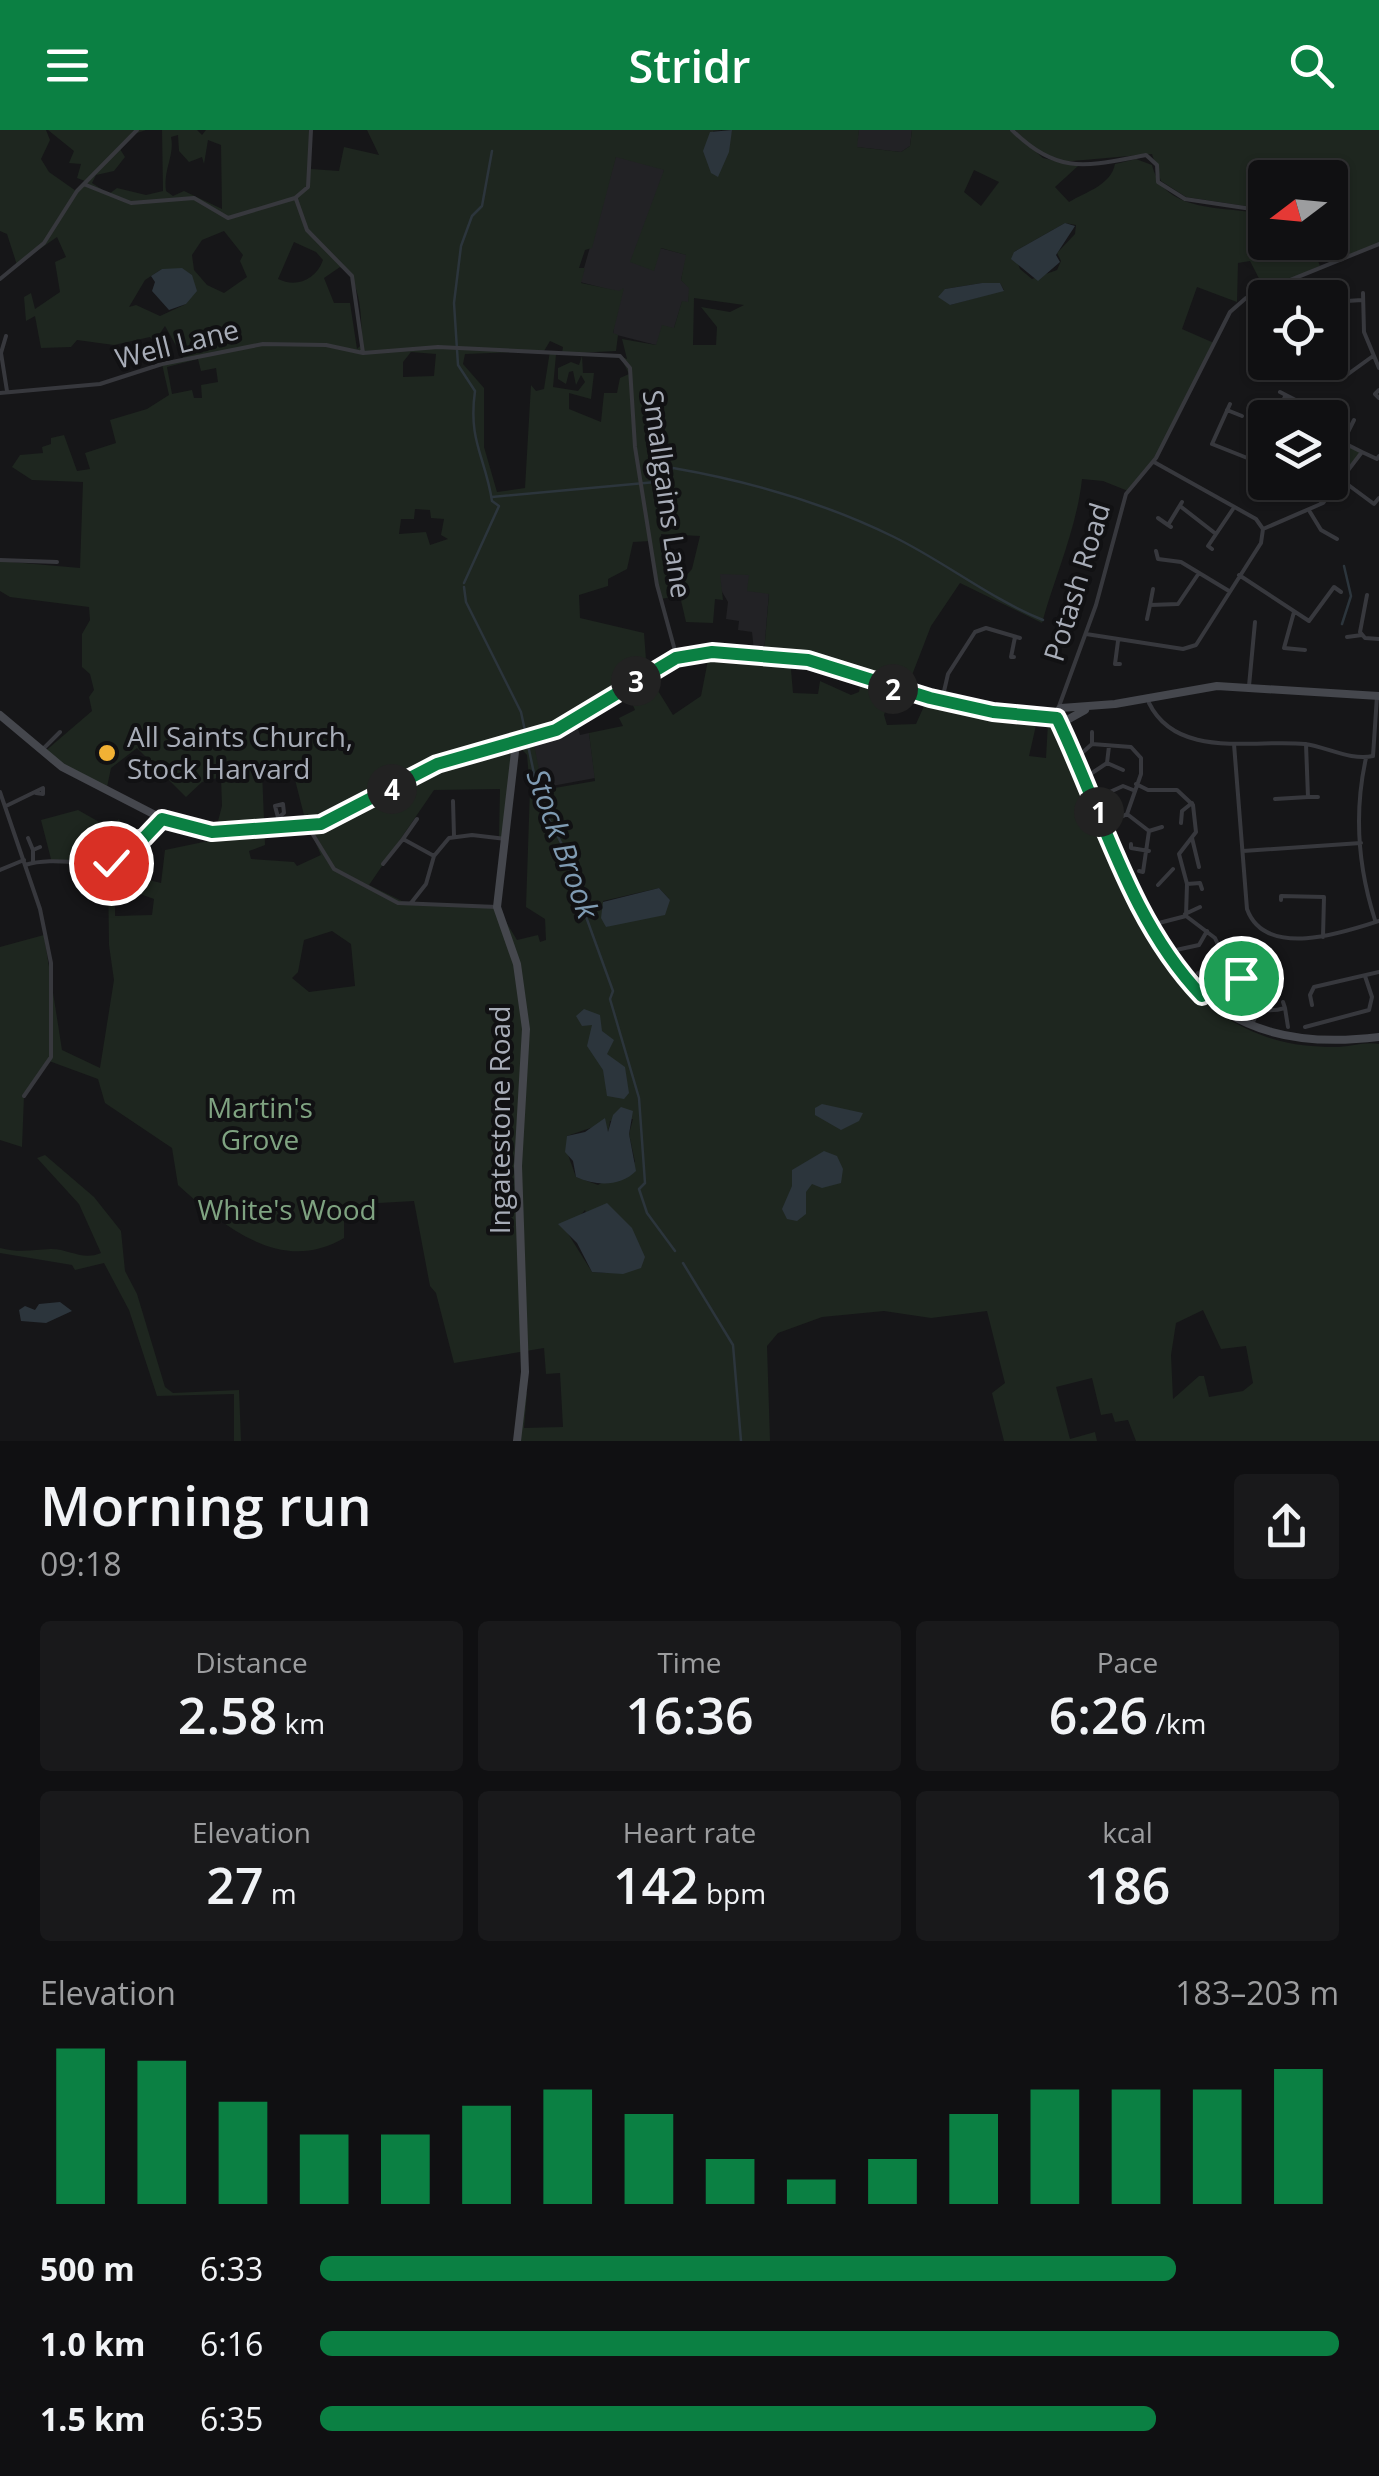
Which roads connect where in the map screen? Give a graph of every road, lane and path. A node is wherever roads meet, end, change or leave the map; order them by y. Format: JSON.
{"nodes":[{"id":1,"x":137,"y":130,"type":"edge"},
{"id":2,"x":311,"y":130,"type":"edge"},
{"id":3,"x":1012,"y":130,"type":"edge"},
{"id":4,"x":86,"y":184,"type":"junction"},
{"id":5,"x":295,"y":198,"type":"junction"},
{"id":6,"x":1248,"y":208,"type":"edge"},
{"id":7,"x":1379,"y":244,"type":"edge"},
{"id":8,"x":1348,"y":254,"type":"edge"},
{"id":9,"x":1334,"y":260,"type":"edge"},
{"id":10,"x":0,"y":280,"type":"edge"},
{"id":11,"x":1363,"y":292,"type":"dead end"},
{"id":12,"x":1348,"y":300,"type":"edge"},
{"id":13,"x":1362,"y":300,"type":"junction"},
{"id":14,"x":6,"y":336,"type":"dead end"},
{"id":15,"x":0,"y":353,"type":"edge"},
{"id":16,"x":363,"y":353,"type":"junction"},
{"id":17,"x":1372,"y":356,"type":"junction"},
{"id":18,"x":1379,"y":368,"type":"edge"},
{"id":19,"x":1348,"y":374,"type":"edge"},
{"id":20,"x":7,"y":392,"type":"junction"},
{"id":21,"x":0,"y":393,"type":"edge"},
{"id":22,"x":1378,"y":394,"type":"edge"},
{"id":23,"x":1369,"y":398,"type":"dead end"},
{"id":24,"x":1242,"y":416,"type":"dead end"},
{"id":25,"x":1351,"y":422,"type":"dead end"},
{"id":26,"x":1348,"y":430,"type":"edge"},
{"id":27,"x":1348,"y":445,"type":"edge"},
{"id":28,"x":1362,"y":452,"type":"junction"},
{"id":29,"x":1378,"y":458,"type":"edge"},
{"id":30,"x":1248,"y":459,"type":"edge"},
{"id":31,"x":1154,"y":462,"type":"junction"},
{"id":32,"x":1348,"y":473,"type":"edge"},
{"id":33,"x":1348,"y":485,"type":"edge"},
{"id":34,"x":1379,"y":498,"type":"edge"},
{"id":35,"x":1320,"y":500,"type":"edge"},
{"id":36,"x":1326,"y":500,"type":"edge"},
{"id":37,"x":1323,"y":503,"type":"junction"},
{"id":38,"x":1233,"y":509,"type":"junction"},
{"id":39,"x":1310,"y":512,"type":"junction"},
{"id":40,"x":1158,"y":518,"type":"dead end"},
{"id":41,"x":1263,"y":530,"type":"junction"},
{"id":42,"x":1216,"y":534,"type":"junction"},
{"id":43,"x":1337,"y":540,"type":"dead end"},
{"id":44,"x":1208,"y":546,"type":"dead end"},
{"id":45,"x":1156,"y":552,"type":"dead end"},
{"id":46,"x":0,"y":560,"type":"edge"},
{"id":47,"x":1158,"y":560,"type":"junction"},
{"id":48,"x":57,"y":562,"type":"dead end"},
{"id":49,"x":1154,"y":566,"type":"dead end"},
{"id":50,"x":1198,"y":573,"type":"junction"},
{"id":51,"x":1240,"y":575,"type":"junction"},
{"id":52,"x":1339,"y":581,"type":"dead end"},
{"id":53,"x":1334,"y":588,"type":"junction"},
{"id":54,"x":1152,"y":589,"type":"dead end"},
{"id":55,"x":1229,"y":592,"type":"junction"},
{"id":56,"x":1341,"y":592,"type":"dead end"},
{"id":57,"x":1370,"y":599,"type":"dead end"},
{"id":58,"x":1150,"y":605,"type":"junction"},
{"id":59,"x":1294,"y":612,"type":"junction"},
{"id":60,"x":1147,"y":619,"type":"dead end"},
{"id":61,"x":1255,"y":622,"type":"dead end"},
{"id":62,"x":1245,"y":630,"type":"dead end"},
{"id":63,"x":1253,"y":630,"type":"junction"},
{"id":64,"x":1086,"y":634,"type":"junction"},
{"id":65,"x":1362,"y":635,"type":"junction"},
{"id":66,"x":1347,"y":638,"type":"dead end"},
{"id":67,"x":1379,"y":640,"type":"edge"},
{"id":68,"x":1118,"y":641,"type":"junction"},
{"id":69,"x":1284,"y":648,"type":"junction"},
{"id":70,"x":1305,"y":650,"type":"dead end"},
{"id":71,"x":1283,"y":656,"type":"dead end"},
{"id":72,"x":1011,"y":657,"type":"dead end"},
{"id":73,"x":676,"y":658,"type":"junction"},
{"id":74,"x":1115,"y":664,"type":"dead end"},
{"id":75,"x":1250,"y":686,"type":"junction"},
{"id":76,"x":1378,"y":696,"type":"edge"},
{"id":77,"x":942,"y":700,"type":"junction"},
{"id":78,"x":1149,"y":704,"type":"dead end"},
{"id":79,"x":1062,"y":714,"type":"junction"},
{"id":80,"x":0,"y":715,"type":"edge"},
{"id":81,"x":60,"y":732,"type":"dead end"},
{"id":82,"x":1092,"y":732,"type":"dead end"},
{"id":83,"x":516,"y":743,"type":"junction"},
{"id":84,"x":1092,"y":744,"type":"junction"},
{"id":85,"x":1234,"y":744,"type":"junction"},
{"id":86,"x":1306,"y":744,"type":"junction"},
{"id":87,"x":1108,"y":746,"type":"junction"},
{"id":88,"x":41,"y":751,"type":"junction"},
{"id":89,"x":1082,"y":753,"type":"dead end"},
{"id":90,"x":1369,"y":756,"type":"junction"},
{"id":91,"x":1379,"y":761,"type":"edge"},
{"id":92,"x":1107,"y":763,"type":"junction"},
{"id":93,"x":1122,"y":770,"type":"dead end"},
{"id":94,"x":1092,"y":773,"type":"dead end"},
{"id":95,"x":1108,"y":784,"type":"dead end"},
{"id":96,"x":1135,"y":787,"type":"junction"},
{"id":97,"x":1111,"y":791,"type":"junction"},
{"id":98,"x":0,"y":792,"type":"edge"},
{"id":99,"x":36,"y":793,"type":"dead end"},
{"id":100,"x":1103,"y":795,"type":"dead end"},
{"id":101,"x":1308,"y":797,"type":"junction"},
{"id":102,"x":1318,"y":798,"type":"dead end"},
{"id":103,"x":1275,"y":800,"type":"dead end"},
{"id":104,"x":453,"y":801,"type":"dead end"},
{"id":105,"x":1192,"y":803,"type":"junction"},
{"id":106,"x":6,"y":806,"type":"junction"},
{"id":107,"x":1127,"y":814,"type":"junction"},
{"id":108,"x":162,"y":819,"type":"junction"},
{"id":109,"x":417,"y":819,"type":"dead end"},
{"id":110,"x":1182,"y":824,"type":"dead end"},
{"id":111,"x":307,"y":825,"type":"junction"},
{"id":112,"x":1104,"y":826,"type":"junction"},
{"id":113,"x":1162,"y":827,"type":"dead end"},
{"id":114,"x":1149,"y":831,"type":"junction"},
{"id":115,"x":454,"y":836,"type":"junction"},
{"id":116,"x":28,"y":838,"type":"dead end"},
{"id":117,"x":1192,"y":838,"type":"junction"},
{"id":118,"x":403,"y":839,"type":"junction"},
{"id":119,"x":506,"y":839,"type":"junction"},
{"id":120,"x":1361,"y":843,"type":"junction"},
{"id":121,"x":40,"y":846,"type":"dead end"},
{"id":122,"x":1129,"y":848,"type":"dead end"},
{"id":123,"x":33,"y":850,"type":"junction"},
{"id":124,"x":1149,"y":851,"type":"junction"},
{"id":125,"x":1242,"y":851,"type":"junction"},
{"id":126,"x":434,"y":856,"type":"junction"},
{"id":127,"x":25,"y":862,"type":"junction"},
{"id":128,"x":33,"y":862,"type":"junction"},
{"id":129,"x":384,"y":864,"type":"dead end"},
{"id":130,"x":1200,"y":867,"type":"dead end"},
{"id":131,"x":1173,"y":869,"type":"dead end"},
{"id":132,"x":0,"y":870,"type":"edge"},
{"id":133,"x":1147,"y":878,"type":"dead end"},
{"id":134,"x":1187,"y":884,"type":"junction"},
{"id":135,"x":1158,"y":885,"type":"dead end"},
{"id":136,"x":1202,"y":890,"type":"dead end"},
{"id":137,"x":1281,"y":896,"type":"dead end"},
{"id":138,"x":410,"y":905,"type":"junction"},
{"id":139,"x":1200,"y":906,"type":"dead end"},
{"id":140,"x":497,"y":907,"type":"junction"},
{"id":141,"x":1186,"y":915,"type":"junction"},
{"id":142,"x":1156,"y":920,"type":"dead end"},
{"id":143,"x":1378,"y":922,"type":"edge"},
{"id":144,"x":1206,"y":932,"type":"junction"},
{"id":145,"x":1324,"y":937,"type":"junction"},
{"id":146,"x":1175,"y":952,"type":"dead end"},
{"id":147,"x":1222,"y":968,"type":"junction"},
{"id":148,"x":1379,"y":972,"type":"edge"},
{"id":149,"x":1198,"y":973,"type":"dead end"},
{"id":150,"x":1365,"y":976,"type":"junction"},
{"id":151,"x":1241,"y":978,"type":"junction"},
{"id":152,"x":1213,"y":982,"type":"junction"},
{"id":153,"x":1280,"y":990,"type":"dead end"},
{"id":154,"x":1202,"y":996,"type":"junction"},
{"id":155,"x":1239,"y":998,"type":"junction"},
{"id":156,"x":1312,"y":1005,"type":"dead end"},
{"id":157,"x":1232,"y":1008,"type":"dead end"},
{"id":158,"x":1258,"y":1008,"type":"junction"},
{"id":159,"x":1332,"y":1018,"type":"junction"},
{"id":160,"x":1254,"y":1020,"type":"dead end"},
{"id":161,"x":1304,"y":1026,"type":"dead end"},
{"id":162,"x":1333,"y":1026,"type":"dead end"},
{"id":163,"x":1288,"y":1027,"type":"dead end"},
{"id":164,"x":1379,"y":1037,"type":"edge"},
{"id":165,"x":24,"y":1096,"type":"dead end"},
{"id":166,"x":518,"y":1441,"type":"edge"}],
"edges":[{"from":1,"to":4,"type":"street"},
{"from":2,"to":5,"type":"street"},
{"from":3,"to":6,"type":"street"},
{"from":4,"to":5,"type":"street"},
{"from":4,"to":10,"type":"street"},
{"from":5,"to":16,"type":"street"},
{"from":7,"to":8,"type":"street","name":"Potash Road"},
{"from":9,"to":31,"type":"street","name":"Potash Road"},
{"from":11,"to":13,"type":"street"},
{"from":12,"to":13,"type":"street"},
{"from":13,"to":17,"type":"street"},
{"from":14,"to":15,"type":"street"},
{"from":15,"to":20,"type":"street"},
{"from":16,"to":20,"type":"street","name":"Well Lane"},
{"from":16,"to":73,"type":"street","name":"Smallgains Lane"},
{"from":17,"to":18,"type":"street"},
{"from":17,"to":19,"type":"street"},
{"from":20,"to":21,"type":"street","name":"Well Lane"},
{"from":22,"to":23,"type":"street"},
{"from":24,"to":30,"type":"street"},
{"from":25,"to":26,"type":"street"},
{"from":27,"to":28,"type":"street"},
{"from":28,"to":29,"type":"street"},
{"from":28,"to":32,"type":"street"},
{"from":31,"to":38,"type":"street"},
{"from":31,"to":64,"type":"street","name":"Potash Road"},
{"from":33,"to":34,"type":"street"},
{"from":35,"to":37,"type":"street"},
{"from":36,"to":37,"type":"street"},
{"from":37,"to":39,"type":"street"},
{"from":38,"to":41,"type":"street"},
{"from":38,"to":42,"type":"street"},
{"from":39,"to":41,"type":"street"},
{"from":39,"to":43,"type":"street"},
{"from":40,"to":42,"type":"street"},
{"from":41,"to":51,"type":"street"},
{"from":42,"to":44,"type":"street"},
{"from":45,"to":47,"type":"street"},
{"from":46,"to":48,"type":"street"},
{"from":47,"to":49,"type":"street"},
{"from":47,"to":50,"type":"street"},
{"from":50,"to":55,"type":"street"},
{"from":50,"to":58,"type":"street"},
{"from":51,"to":55,"type":"street"},
{"from":51,"to":59,"type":"street"},
{"from":52,"to":53,"type":"street"},
{"from":53,"to":56,"type":"street"},
{"from":53,"to":59,"type":"street"},
{"from":54,"to":58,"type":"street"},
{"from":55,"to":68,"type":"street"},
{"from":57,"to":65,"type":"street"},
{"from":58,"to":60,"type":"street"},
{"from":59,"to":69,"type":"street"},
{"from":61,"to":63,"type":"street"},
{"from":62,"to":63,"type":"street"},
{"from":63,"to":75,"type":"street"},
{"from":64,"to":68,"type":"street"},
{"from":64,"to":79,"type":"street","name":"Potash Road"},
{"from":65,"to":66,"type":"street"},
{"from":65,"to":67,"type":"street"},
{"from":68,"to":74,"type":"street"},
{"from":69,"to":70,"type":"street"},
{"from":69,"to":71,"type":"street"},
{"from":72,"to":77,"type":"street"},
{"from":73,"to":77,"type":"main road"},
{"from":73,"to":83,"type":"main road"},
{"from":75,"to":76,"type":"main road"},
{"from":75,"to":79,"type":"main road"},
{"from":76,"to":90,"type":"street"},
{"from":77,"to":79,"type":"main road"},
{"from":78,"to":85,"type":"street"},
{"from":79,"to":112,"type":"main road"},
{"from":80,"to":88,"type":"main road"},
{"from":81,"to":88,"type":"street"},
{"from":82,"to":84,"type":"street"},
{"from":83,"to":111,"type":"main road"},
{"from":83,"to":119,"type":"main road","name":"Ingatestone Road"},
{"from":84,"to":87,"type":"street"},
{"from":84,"to":89,"type":"street"},
{"from":85,"to":86,"type":"street"},
{"from":85,"to":125,"type":"street"},
{"from":86,"to":90,"type":"street"},
{"from":86,"to":101,"type":"street"},
{"from":87,"to":92,"type":"street"},
{"from":87,"to":96,"type":"street"},
{"from":88,"to":108,"type":"main road"},
{"from":90,"to":91,"type":"street"},
{"from":90,"to":120,"type":"street"},
{"from":92,"to":93,"type":"street"},
{"from":92,"to":94,"type":"street"},
{"from":95,"to":97,"type":"street"},
{"from":96,"to":97,"type":"street"},
{"from":96,"to":105,"type":"street"},
{"from":96,"to":107,"type":"street"},
{"from":97,"to":100,"type":"street"},
{"from":98,"to":106,"type":"street"},
{"from":99,"to":106,"type":"street"},
{"from":101,"to":102,"type":"street"},
{"from":101,"to":103,"type":"street"},
{"from":104,"to":115,"type":"street"},
{"from":105,"to":110,"type":"street"},
{"from":105,"to":117,"type":"street"},
{"from":106,"to":127,"type":"street"},
{"from":107,"to":112,"type":"street"},
{"from":107,"to":114,"type":"street"},
{"from":108,"to":111,"type":"main road"},
{"from":108,"to":128,"type":"street"},
{"from":109,"to":118,"type":"street"},
{"from":111,"to":138,"type":"street"},
{"from":112,"to":154,"type":"main road"},
{"from":113,"to":114,"type":"street"},
{"from":114,"to":124,"type":"street"},
{"from":115,"to":119,"type":"street"},
{"from":115,"to":126,"type":"street"},
{"from":116,"to":123,"type":"street"},
{"from":117,"to":130,"type":"street"},
{"from":117,"to":134,"type":"street"},
{"from":118,"to":126,"type":"street"},
{"from":118,"to":129,"type":"street"},
{"from":119,"to":140,"type":"main road","name":"Ingatestone Road"},
{"from":120,"to":125,"type":"street"},
{"from":120,"to":143,"type":"street"},
{"from":121,"to":123,"type":"street"},
{"from":122,"to":124,"type":"street"},
{"from":123,"to":128,"type":"street"},
{"from":124,"to":133,"type":"street"},
{"from":125,"to":145,"type":"street"},
{"from":126,"to":138,"type":"street"},
{"from":127,"to":128,"type":"street"},
{"from":127,"to":132,"type":"street"},
{"from":127,"to":165,"type":"street"},
{"from":131,"to":135,"type":"street"},
{"from":134,"to":136,"type":"street"},
{"from":134,"to":141,"type":"street"},
{"from":137,"to":145,"type":"street"},
{"from":138,"to":140,"type":"street"},
{"from":139,"to":141,"type":"street"},
{"from":140,"to":166,"type":"main road","name":"Ingatestone Road"},
{"from":141,"to":142,"type":"street"},
{"from":141,"to":144,"type":"street"},
{"from":143,"to":145,"type":"street"},
{"from":144,"to":146,"type":"street"},
{"from":144,"to":147,"type":"street"},
{"from":147,"to":151,"type":"street"},
{"from":147,"to":152,"type":"street"},
{"from":148,"to":150,"type":"street"},
{"from":149,"to":152,"type":"street"},
{"from":150,"to":156,"type":"street"},
{"from":150,"to":159,"type":"street"},
{"from":151,"to":153,"type":"street"},
{"from":151,"to":155,"type":"street"},
{"from":152,"to":154,"type":"street"},
{"from":154,"to":164,"type":"main road"},
{"from":155,"to":157,"type":"street"},
{"from":155,"to":158,"type":"street"},
{"from":158,"to":160,"type":"street"},
{"from":158,"to":163,"type":"street"},
{"from":159,"to":161,"type":"street"},
{"from":159,"to":162,"type":"street"}]}
